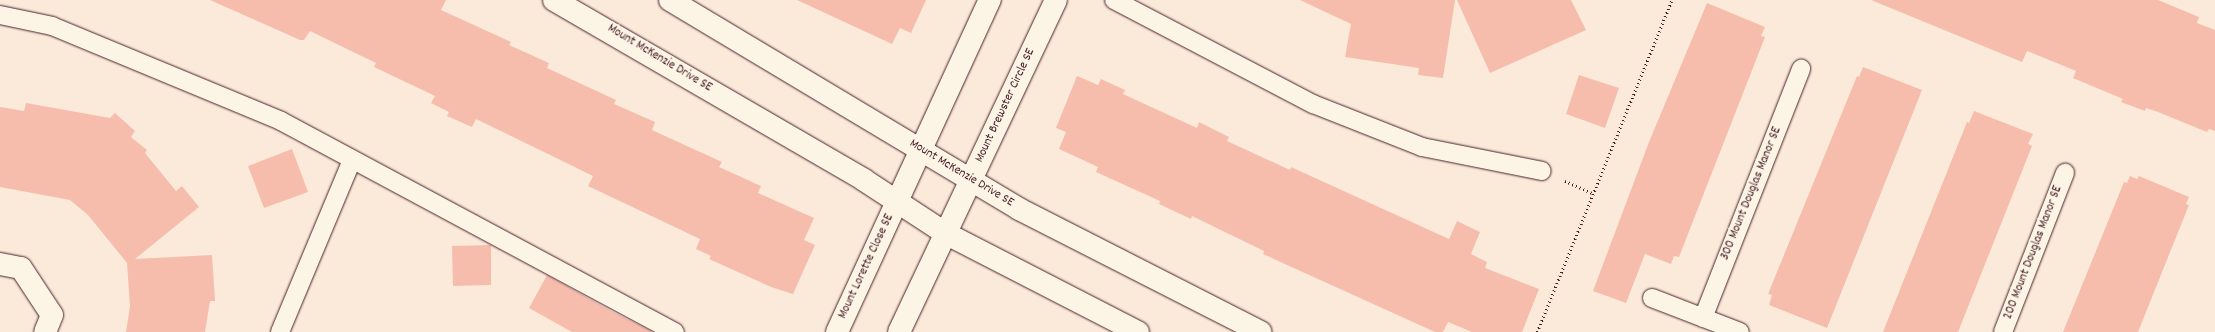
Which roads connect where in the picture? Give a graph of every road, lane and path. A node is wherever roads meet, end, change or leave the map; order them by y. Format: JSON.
{"nodes":[{"id":1,"x":554,"y":0,"type":"edge"},
{"id":2,"x":670,"y":0,"type":"edge"},
{"id":3,"x":990,"y":0,"type":"edge"},
{"id":4,"x":1056,"y":0,"type":"edge"},
{"id":5,"x":1114,"y":0,"type":"edge"},
{"id":6,"x":1672,"y":0,"type":"edge"},
{"id":7,"x":0,"y":15,"type":"edge"},
{"id":8,"x":1801,"y":69,"type":"dead end"},
{"id":9,"x":921,"y":150,"type":"junction"},
{"id":10,"x":352,"y":160,"type":"junction"},
{"id":11,"x":1542,"y":170,"type":"dead end"},
{"id":12,"x":2065,"y":173,"type":"dead end"},
{"id":13,"x":971,"y":180,"type":"junction"},
{"id":14,"x":897,"y":203,"type":"junction"},
{"id":15,"x":945,"y":233,"type":"junction"},
{"id":16,"x":0,"y":264,"type":"edge"},
{"id":17,"x":1652,"y":298,"type":"dead end"},
{"id":18,"x":1703,"y":318,"type":"junction"},
{"id":19,"x":45,"y":332,"type":"edge"},
{"id":20,"x":280,"y":332,"type":"edge"},
{"id":21,"x":675,"y":332,"type":"edge"},
{"id":22,"x":836,"y":332,"type":"edge"},
{"id":23,"x":898,"y":332,"type":"edge"},
{"id":24,"x":1138,"y":332,"type":"edge"},
{"id":25,"x":1260,"y":332,"type":"edge"},
{"id":26,"x":1537,"y":332,"type":"edge"},
{"id":27,"x":1740,"y":332,"type":"edge"},
{"id":28,"x":2003,"y":332,"type":"edge"}],
"edges":[{"from":1,"to":14,"type":"street","name":"Mount McKenzie Drive SE"},
{"from":2,"to":9,"type":"street","name":"Mount McKenzie Drive SE"},
{"from":3,"to":9,"type":"street"},
{"from":4,"to":13,"type":"street","name":"Mount Brewster Circle SE"},
{"from":5,"to":11,"type":"lane"},
{"from":6,"to":26,"type":"path"},
{"from":7,"to":10,"type":"lane"},
{"from":8,"to":18,"type":"lane","name":"300 Mount Douglas Manor SE"},
{"from":9,"to":13,"type":"street","name":"Mount McKenzie Drive SE"},
{"from":9,"to":14,"type":"street"},
{"from":10,"to":20,"type":"lane"},
{"from":10,"to":21,"type":"lane"},
{"from":12,"to":28,"type":"lane","name":"200 Mount Douglas Manor SE"},
{"from":13,"to":15,"type":"street","name":"Mount Brewster Circle SE"},
{"from":13,"to":25,"type":"street","name":"Mount McKenzie Drive SE"},
{"from":14,"to":15,"type":"street","name":"Mount McKenzie Drive SE"},
{"from":14,"to":22,"type":"street","name":"Mount Lorette Close SE"},
{"from":15,"to":23,"type":"street"},
{"from":15,"to":24,"type":"street","name":"Mount McKenzie Drive SE"},
{"from":16,"to":19,"type":"street"},
{"from":17,"to":18,"type":"lane"},
{"from":18,"to":27,"type":"lane"}]}
